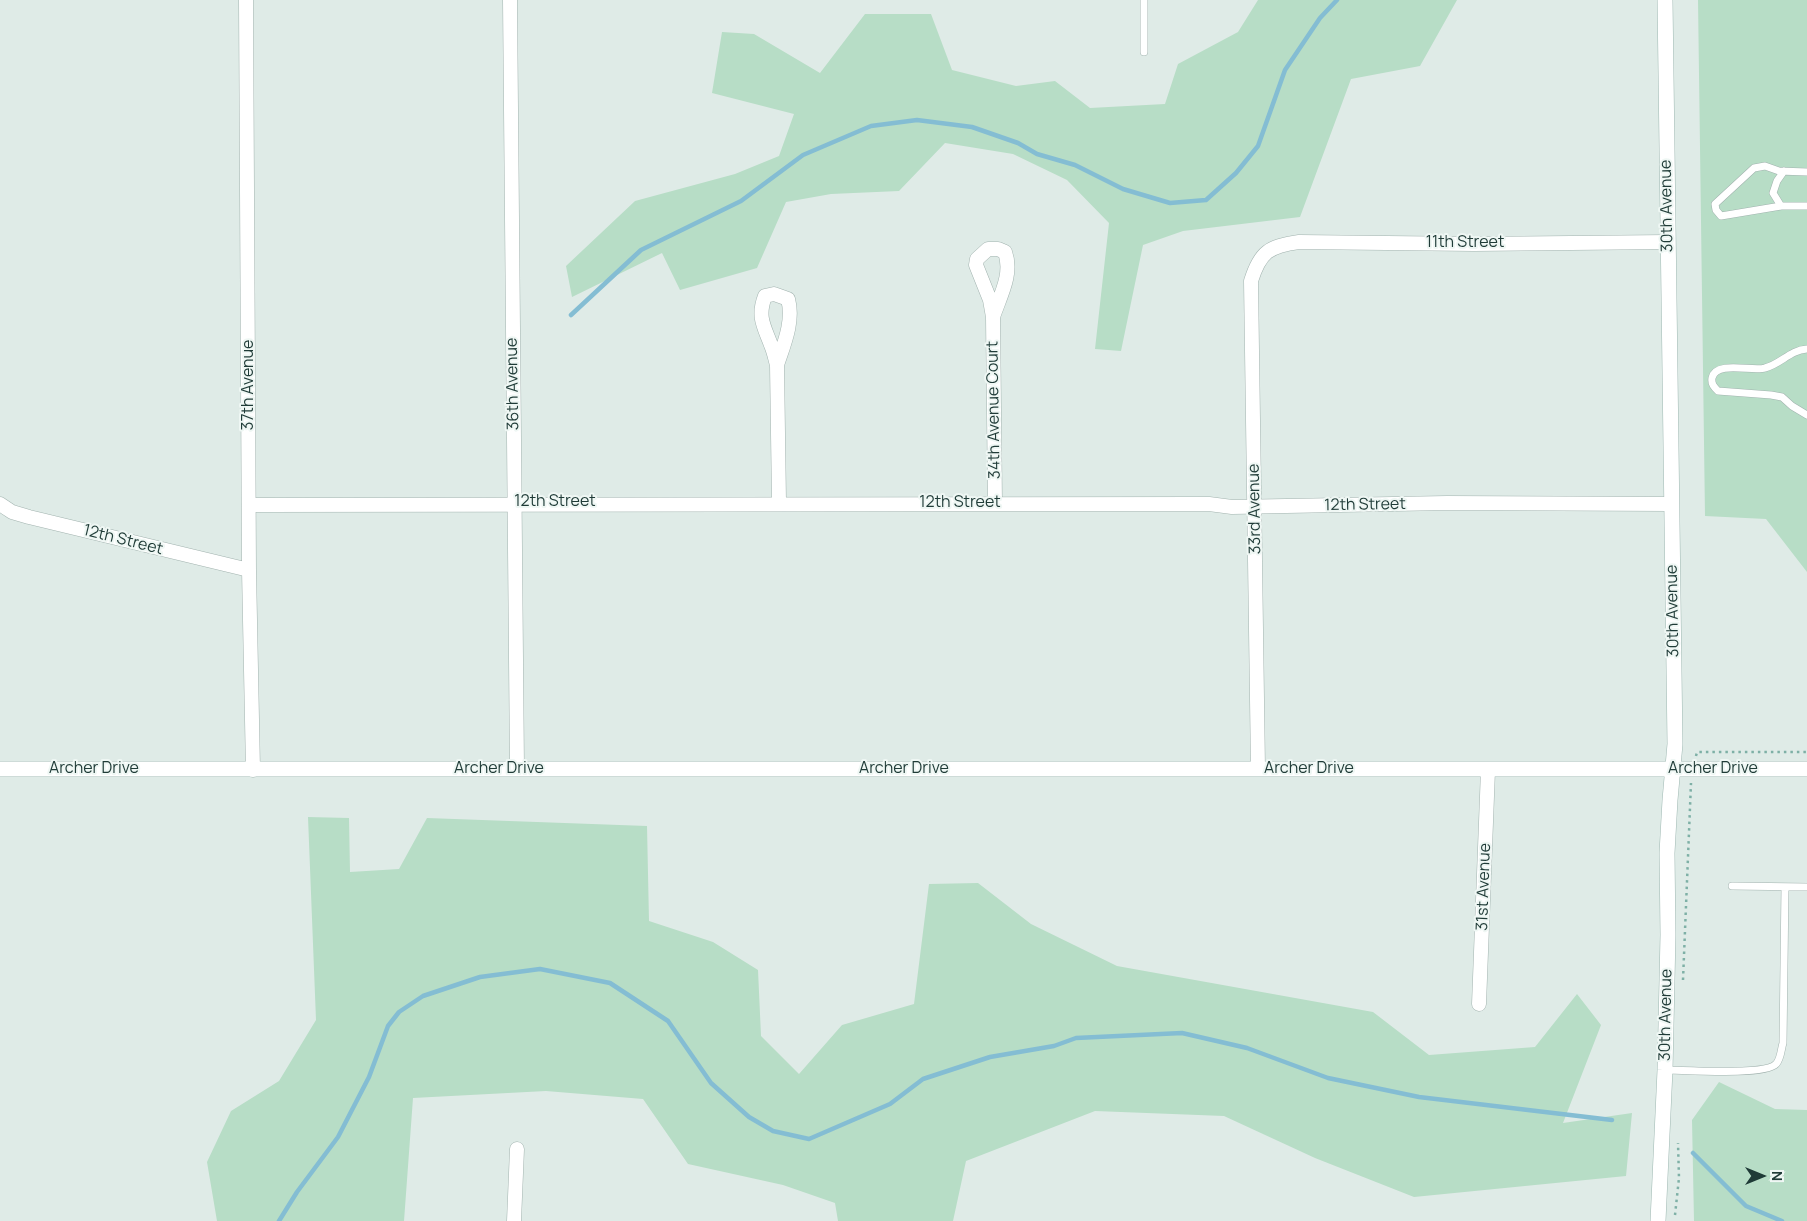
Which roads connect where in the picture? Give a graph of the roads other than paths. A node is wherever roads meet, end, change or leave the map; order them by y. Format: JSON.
{"nodes":[{"id":1,"x":246,"y":0,"type":"edge"},
{"id":2,"x":510,"y":0,"type":"edge"},
{"id":3,"x":1144,"y":0,"type":"edge"},
{"id":4,"x":1664,"y":0,"type":"edge"},
{"id":5,"x":1144,"y":52,"type":"dead end"},
{"id":6,"x":1784,"y":171,"type":"junction"},
{"id":7,"x":1807,"y":172,"type":"edge"},
{"id":8,"x":1781,"y":206,"type":"junction"},
{"id":9,"x":1807,"y":206,"type":"edge"},
{"id":10,"x":1668,"y":242,"type":"junction"},
{"id":11,"x":1264,"y":253,"type":"joint"},
{"id":12,"x":993,"y":317,"type":"dead end"},
{"id":13,"x":1807,"y":349,"type":"edge"},
{"id":14,"x":777,"y":365,"type":"dead end"},
{"id":15,"x":1807,"y":414,"type":"edge"},
{"id":16,"x":514,"y":502,"type":"junction"},
{"id":17,"x":779,"y":502,"type":"junction"},
{"id":18,"x":0,"y":504,"type":"edge"},
{"id":19,"x":995,"y":504,"type":"junction"},
{"id":20,"x":1671,"y":504,"type":"junction"},
{"id":21,"x":250,"y":505,"type":"junction"},
{"id":22,"x":1255,"y":506,"type":"junction"},
{"id":23,"x":249,"y":570,"type":"junction"},
{"id":24,"x":516,"y":768,"type":"junction"},
{"id":25,"x":0,"y":769,"type":"edge"},
{"id":26,"x":1258,"y":769,"type":"junction"},
{"id":27,"x":1673,"y":769,"type":"junction"},
{"id":28,"x":1807,"y":769,"type":"edge"},
{"id":29,"x":253,"y":770,"type":"junction"},
{"id":30,"x":1488,"y":770,"type":"junction"},
{"id":31,"x":1732,"y":886,"type":"dead end"},
{"id":32,"x":1807,"y":886,"type":"edge"},
{"id":33,"x":1785,"y":887,"type":"junction"},
{"id":34,"x":1480,"y":1004,"type":"dead end"},
{"id":35,"x":1665,"y":1070,"type":"junction"},
{"id":36,"x":516,"y":1149,"type":"dead end"},
{"id":37,"x":514,"y":1221,"type":"edge"},
{"id":38,"x":1658,"y":1221,"type":"edge"}],
"edges":[{"from":1,"to":21,"type":"street","name":"37th Avenue"},
{"from":2,"to":16,"type":"street","name":"36th Avenue"},
{"from":3,"to":5,"type":"lane"},
{"from":4,"to":10,"type":"street","name":"30th Avenue"},
{"from":6,"to":7,"type":"lane"},
{"from":6,"to":8,"type":"lane"},
{"from":6,"to":8,"type":"lane"},
{"from":8,"to":9,"type":"lane"},
{"from":10,"to":11,"type":"street","name":"11th Street"},
{"from":10,"to":20,"type":"street","name":"30th Avenue"},
{"from":11,"to":22,"type":"street","name":"33rd Avenue"},
{"from":12,"to":19,"type":"street","name":"34th Avenue Court"},
{"from":13,"to":15,"type":"lane"},
{"from":14,"to":17,"type":"street"},
{"from":16,"to":17,"type":"street","name":"12th Street"},
{"from":16,"to":21,"type":"street","name":"12th Street"},
{"from":16,"to":24,"type":"street","name":"36th Avenue"},
{"from":17,"to":19,"type":"street","name":"12th Street"},
{"from":18,"to":23,"type":"street","name":"12th Street"},
{"from":19,"to":22,"type":"street","name":"12th Street"},
{"from":20,"to":22,"type":"street","name":"12th Street"},
{"from":20,"to":27,"type":"street","name":"30th Avenue"},
{"from":21,"to":23,"type":"street","name":"37th Avenue"},
{"from":22,"to":26,"type":"street","name":"33rd Avenue"},
{"from":23,"to":29,"type":"street","name":"37th Avenue"},
{"from":24,"to":26,"type":"street","name":"Archer Drive"},
{"from":24,"to":29,"type":"street","name":"Archer Drive"},
{"from":25,"to":29,"type":"street","name":"Archer Drive"},
{"from":26,"to":30,"type":"street","name":"Archer Drive"},
{"from":27,"to":28,"type":"street","name":"Archer Drive"},
{"from":27,"to":30,"type":"street","name":"Archer Drive"},
{"from":27,"to":35,"type":"street","name":"30th Avenue"},
{"from":30,"to":34,"type":"street","name":"31st Avenue"},
{"from":31,"to":33,"type":"lane"},
{"from":32,"to":33,"type":"lane"},
{"from":33,"to":35,"type":"lane"},
{"from":35,"to":38,"type":"street","name":"30th Avenue"},
{"from":36,"to":37,"type":"street"}]}
